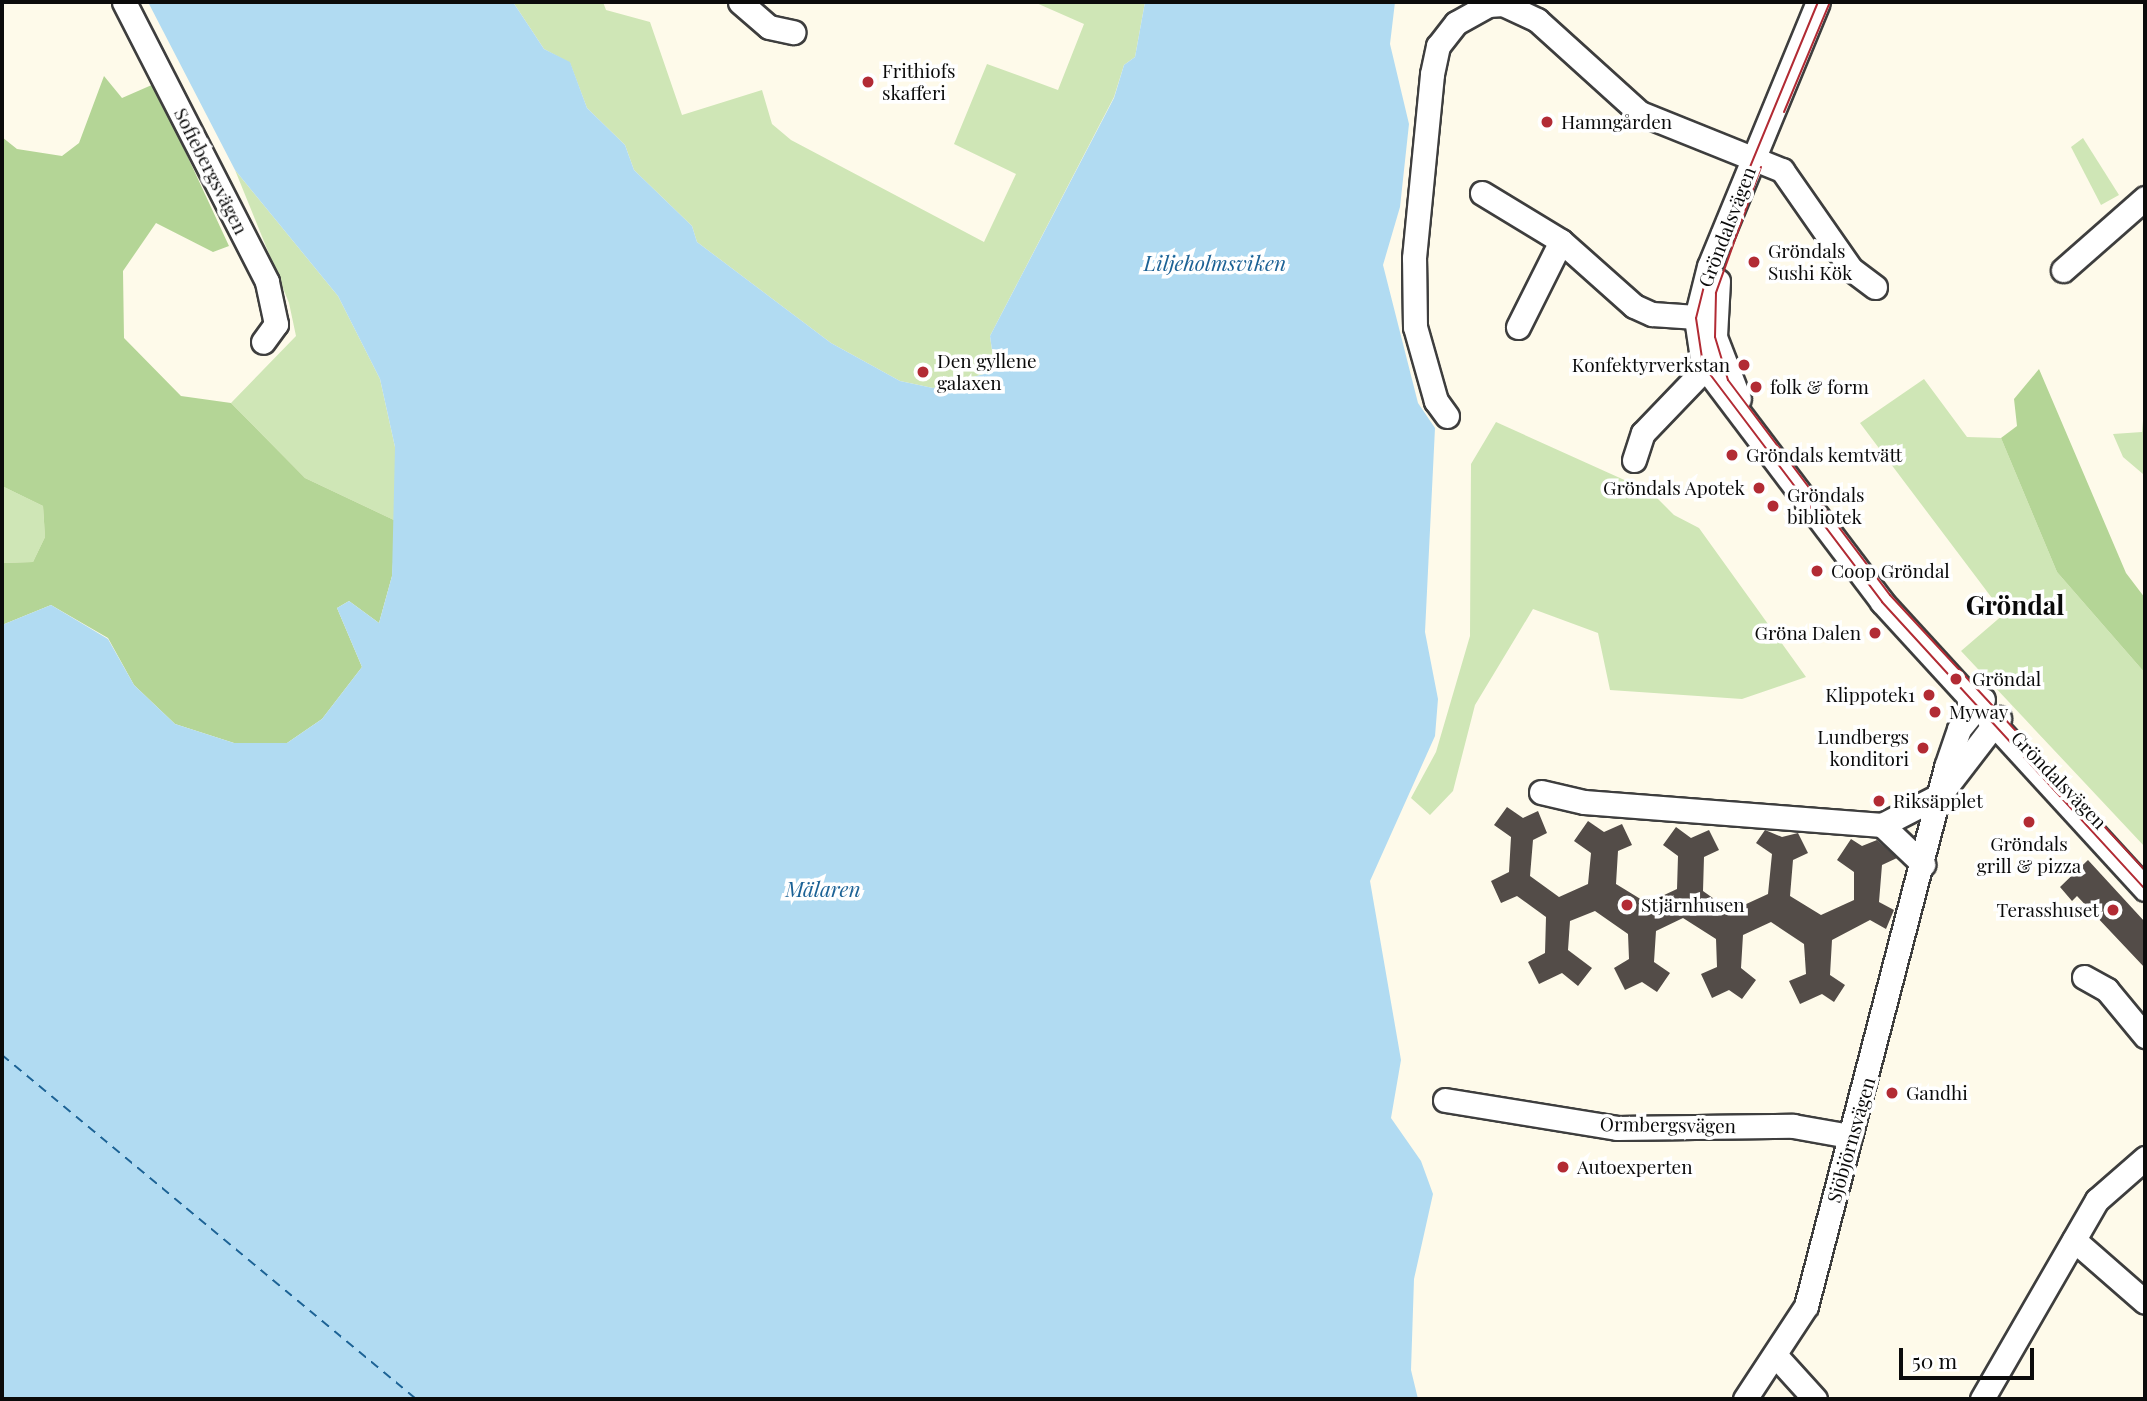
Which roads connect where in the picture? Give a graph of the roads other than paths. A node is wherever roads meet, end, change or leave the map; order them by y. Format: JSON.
{"nodes":[{"id":1,"x":124,"y":2,"type":"edge"},
{"id":2,"x":740,"y":2,"type":"edge"},
{"id":3,"x":1818,"y":2,"type":"edge"},
{"id":4,"x":1830,"y":2,"type":"edge"},
{"id":5,"x":793,"y":32,"type":"dead end"},
{"id":6,"x":1759,"y":159,"type":"junction"},
{"id":7,"x":1482,"y":193,"type":"dead end"},
{"id":8,"x":2145,"y":198,"type":"edge"},
{"id":9,"x":1561,"y":241,"type":"junction"},
{"id":10,"x":2063,"y":270,"type":"dead end"},
{"id":11,"x":1875,"y":287,"type":"dead end"},
{"id":12,"x":1705,"y":318,"type":"junction"},
{"id":13,"x":1518,"y":327,"type":"dead end"},
{"id":14,"x":263,"y":342,"type":"dead end"},
{"id":15,"x":1711,"y":360,"type":"junction"},
{"id":16,"x":1447,"y":415,"type":"dead end"},
{"id":17,"x":1634,"y":460,"type":"dead end"},
{"id":18,"x":1978,"y":704,"type":"junction"},
{"id":19,"x":1995,"y":722,"type":"junction"},
{"id":20,"x":1541,"y":792,"type":"dead end"},
{"id":21,"x":1940,"y":795,"type":"junction"},
{"id":22,"x":1882,"y":825,"type":"junction"},
{"id":23,"x":1923,"y":864,"type":"junction"},
{"id":24,"x":2145,"y":870,"type":"edge"},
{"id":25,"x":2145,"y":889,"type":"edge"},
{"id":26,"x":2084,"y":977,"type":"dead end"},
{"id":27,"x":2145,"y":1036,"type":"edge"},
{"id":28,"x":1445,"y":1100,"type":"dead end"},
{"id":29,"x":1850,"y":1136,"type":"junction"},
{"id":30,"x":2145,"y":1158,"type":"edge"},
{"id":31,"x":2074,"y":1240,"type":"junction"},
{"id":32,"x":2145,"y":1302,"type":"edge"},
{"id":33,"x":1776,"y":1356,"type":"junction"},
{"id":34,"x":1745,"y":1399,"type":"edge"},
{"id":35,"x":1815,"y":1399,"type":"edge"},
{"id":36,"x":1982,"y":1399,"type":"edge"}],
"edges":[{"from":1,"to":14,"type":"street","name":"Sofiebergsvägen"},
{"from":2,"to":5,"type":"street"},
{"from":3,"to":6,"type":"street","name":"Gröndalsvägen"},
{"from":4,"to":6,"type":"street","name":"Gröndalsvägen"},
{"from":6,"to":11,"type":"street"},
{"from":6,"to":12,"type":"street","name":"Gröndalsvägen"},
{"from":6,"to":16,"type":"street"},
{"from":7,"to":9,"type":"street"},
{"from":8,"to":10,"type":"street"},
{"from":9,"to":12,"type":"street"},
{"from":9,"to":13,"type":"street"},
{"from":12,"to":15,"type":"street","name":"Gröndalsvägen"},
{"from":15,"to":17,"type":"street"},
{"from":15,"to":18,"type":"street","name":"Gröndalsvägen"},
{"from":18,"to":19,"type":"street","name":"Gröndalsvägen"},
{"from":18,"to":21,"type":"street","name":"Sjöbjörnsvägen"},
{"from":19,"to":21,"type":"street","name":"Sjöbjörnsvägen"},
{"from":19,"to":24,"type":"street","name":"Gröndalsvägen"},
{"from":19,"to":25,"type":"street","name":"Gröndalsvägen"},
{"from":20,"to":22,"type":"street"},
{"from":21,"to":22,"type":"street","name":"Sjöbjörnsvägen"},
{"from":21,"to":23,"type":"street","name":"Sjöbjörnsvägen"},
{"from":22,"to":23,"type":"street"},
{"from":23,"to":29,"type":"street","name":"Sjöbjörnsvägen"},
{"from":26,"to":27,"type":"street"},
{"from":28,"to":29,"type":"street","name":"Ormbergsvägen"},
{"from":29,"to":33,"type":"street","name":"Sjöbjörnsvägen"},
{"from":30,"to":31,"type":"street"},
{"from":31,"to":32,"type":"street"},
{"from":31,"to":36,"type":"street"},
{"from":33,"to":34,"type":"street","name":"Sjöbjörnsvägen"},
{"from":33,"to":35,"type":"street"}]}
